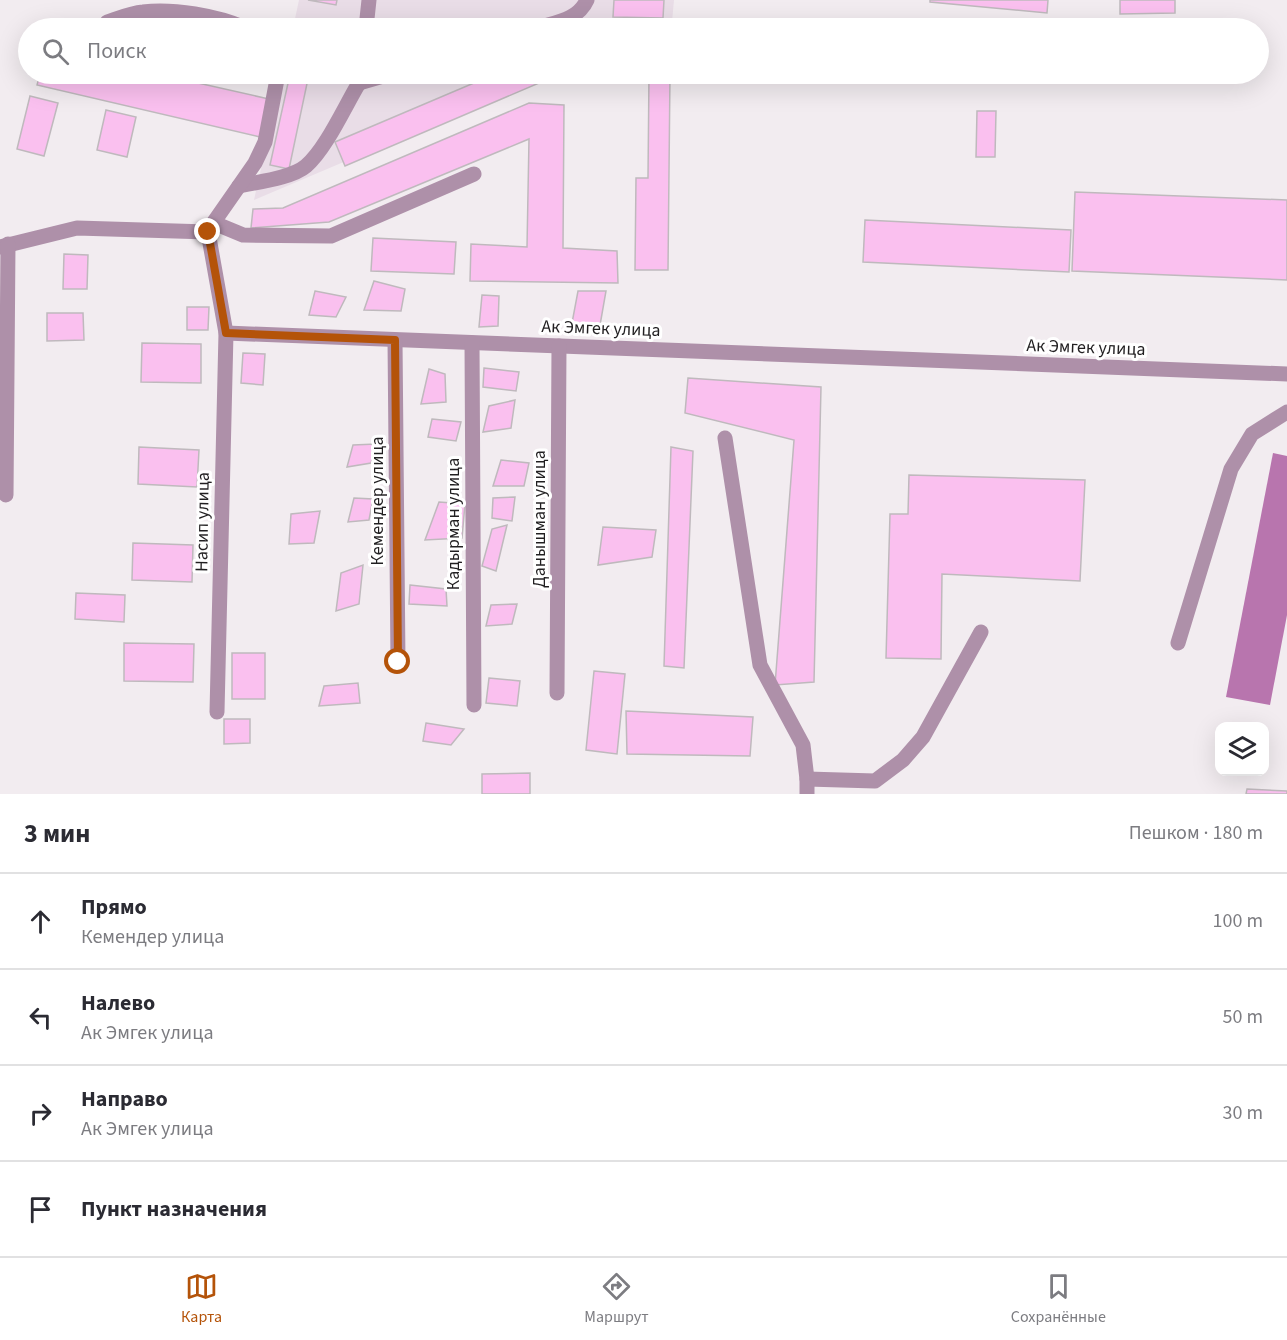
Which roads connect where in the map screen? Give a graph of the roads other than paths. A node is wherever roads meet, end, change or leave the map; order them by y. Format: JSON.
{"nodes":[{"id":1,"x":369,"y":0,"type":"edge"},
{"id":2,"x":587,"y":0,"type":"edge"},
{"id":3,"x":121,"y":18,"type":"edge"},
{"id":4,"x":208,"y":18,"type":"edge"},
{"id":5,"x":367,"y":18,"type":"edge"},
{"id":6,"x":564,"y":18,"type":"edge"},
{"id":7,"x":276,"y":84,"type":"edge"},
{"id":8,"x":356,"y":84,"type":"edge"},
{"id":9,"x":474,"y":174,"type":"dead end"},
{"id":10,"x":239,"y":186,"type":"junction"},
{"id":11,"x":211,"y":227,"type":"junction"},
{"id":12,"x":4,"y":246,"type":"edge"},
{"id":13,"x":226,"y":333,"type":"junction"},
{"id":14,"x":395,"y":340,"type":"junction"},
{"id":15,"x":472,"y":343,"type":"junction"},
{"id":16,"x":559,"y":346,"type":"junction"},
{"id":17,"x":1287,"y":374,"type":"edge"},
{"id":18,"x":1287,"y":412,"type":"edge"},
{"id":19,"x":725,"y":438,"type":"dead end"},
{"id":20,"x":6,"y":495,"type":"dead end"},
{"id":21,"x":981,"y":632,"type":"dead end"},
{"id":22,"x":1178,"y":643,"type":"dead end"},
{"id":23,"x":398,"y":662,"type":"dead end"},
{"id":24,"x":557,"y":693,"type":"dead end"},
{"id":25,"x":474,"y":705,"type":"dead end"},
{"id":26,"x":218,"y":712,"type":"dead end"},
{"id":27,"x":807,"y":786,"type":"edge"}],
"edges":[{"from":1,"to":5,"type":"street"},
{"from":2,"to":6,"type":"street"},
{"from":3,"to":4,"type":"street"},
{"from":7,"to":10,"type":"street"},
{"from":8,"to":10,"type":"street"},
{"from":9,"to":11,"type":"street"},
{"from":10,"to":11,"type":"street"},
{"from":11,"to":12,"type":"street"},
{"from":11,"to":13,"type":"street"},
{"from":12,"to":20,"type":"street"},
{"from":13,"to":14,"type":"street","name":"Ак Эмгек улица"},
{"from":13,"to":26,"type":"street","name":"Насип улица"},
{"from":14,"to":15,"type":"street","name":"Ак Эмгек улица"},
{"from":14,"to":23,"type":"street","name":"Кемендер улица"},
{"from":15,"to":16,"type":"street","name":"Ак Эмгек улица"},
{"from":15,"to":25,"type":"street","name":"Кадырман улица"},
{"from":16,"to":17,"type":"street","name":"Ак Эмгек улица"},
{"from":16,"to":24,"type":"street","name":"Данышман улица"},
{"from":18,"to":22,"type":"street"},
{"from":19,"to":27,"type":"street"},
{"from":21,"to":27,"type":"street"}]}
